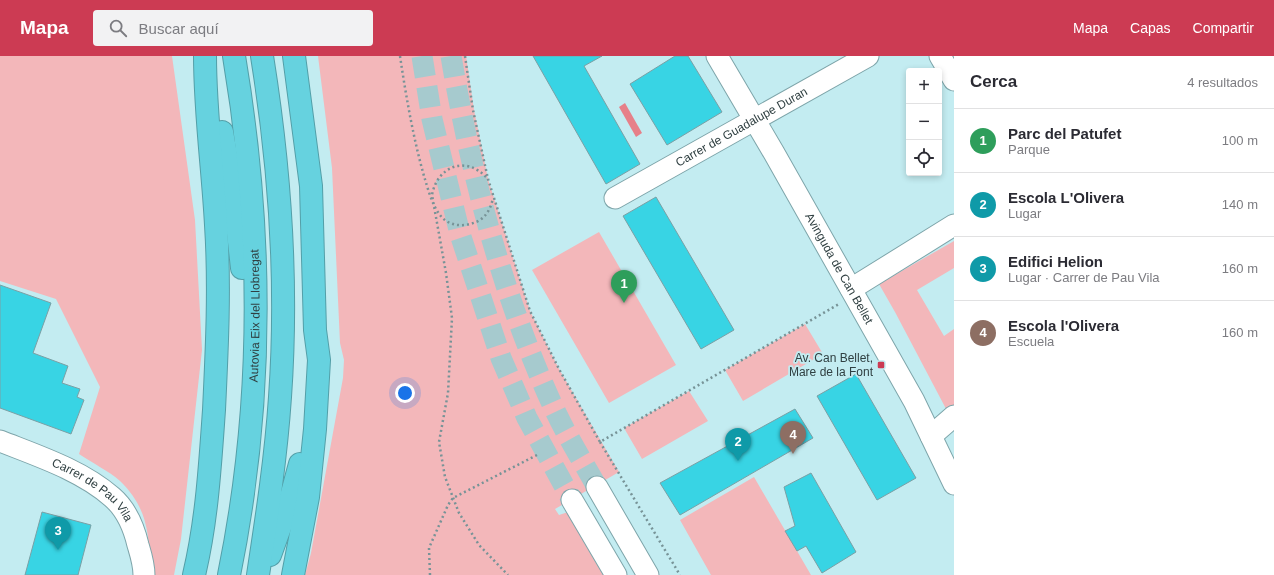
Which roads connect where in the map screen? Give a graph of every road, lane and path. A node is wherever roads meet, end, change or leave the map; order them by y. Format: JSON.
{"nodes":[{"id":1,"x":205,"y":56,"type":"edge"},
{"id":2,"x":234,"y":56,"type":"edge"},
{"id":3,"x":262,"y":56,"type":"edge"},
{"id":4,"x":294,"y":56,"type":"edge"},
{"id":5,"x":400,"y":56,"type":"edge"},
{"id":6,"x":465,"y":56,"type":"edge"},
{"id":7,"x":716,"y":56,"type":"edge"},
{"id":8,"x":868,"y":56,"type":"edge"},
{"id":9,"x":940,"y":56,"type":"edge"},
{"id":10,"x":954,"y":80,"type":"edge"},
{"id":11,"x":754,"y":120,"type":"junction"},
{"id":12,"x":615,"y":198,"type":"dead end"},
{"id":13,"x":434,"y":205,"type":"junction"},
{"id":14,"x":954,"y":225,"type":"edge"},
{"id":15,"x":853,"y":292,"type":"junction"},
{"id":16,"x":315,"y":330,"type":"junction"},
{"id":17,"x":256,"y":338,"type":"junction"},
{"id":18,"x":954,"y":416,"type":"edge"},
{"id":19,"x":595,"y":433,"type":"dead end"},
{"id":20,"x":931,"y":436,"type":"junction"},
{"id":21,"x":0,"y":441,"type":"edge"},
{"id":22,"x":600,"y":442,"type":"junction"},
{"id":23,"x":537,"y":455,"type":"dead end"},
{"id":24,"x":954,"y":484,"type":"edge"},
{"id":25,"x":597,"y":487,"type":"tunnel mouth"},
{"id":26,"x":453,"y":498,"type":"junction"},
{"id":27,"x":572,"y":500,"type":"tunnel mouth"},
{"id":28,"x":144,"y":575,"type":"edge"},
{"id":29,"x":194,"y":575,"type":"edge"},
{"id":30,"x":229,"y":575,"type":"edge"},
{"id":31,"x":258,"y":575,"type":"edge"},
{"id":32,"x":262,"y":575,"type":"edge"},
{"id":33,"x":293,"y":575,"type":"edge"},
{"id":34,"x":430,"y":575,"type":"edge"},
{"id":35,"x":508,"y":575,"type":"edge"},
{"id":36,"x":616,"y":575,"type":"edge"},
{"id":37,"x":648,"y":575,"type":"edge"},
{"id":38,"x":680,"y":575,"type":"edge"}],
"edges":[{"from":1,"to":17,"type":"highway"},
{"from":1,"to":29,"type":"highway"},
{"from":2,"to":17,"type":"highway","name":"Autovia Eix del Llobregat"},
{"from":3,"to":31,"type":"highway"},
{"from":4,"to":16,"type":"highway"},
{"from":5,"to":13,"type":"path"},
{"from":6,"to":22,"type":"path"},
{"from":7,"to":11,"type":"street","name":"Avinguda de Can Bellet"},
{"from":8,"to":11,"type":"street","name":"Carrer de Guadalupe Duran"},
{"from":9,"to":10,"type":"street"},
{"from":11,"to":12,"type":"street","name":"Carrer de Guadalupe Duran"},
{"from":11,"to":15,"type":"street","name":"Avinguda de Can Bellet"},
{"from":13,"to":13,"type":"path"},
{"from":13,"to":26,"type":"path"},
{"from":14,"to":15,"type":"street"},
{"from":15,"to":20,"type":"street","name":"Avinguda de Can Bellet"},
{"from":15,"to":22,"type":"path"},
{"from":16,"to":32,"type":"highway"},
{"from":16,"to":33,"type":"highway"},
{"from":17,"to":30,"type":"highway","name":"Autovia Eix del Llobregat"},
{"from":18,"to":20,"type":"street"},
{"from":19,"to":22,"type":"path"},
{"from":20,"to":24,"type":"street","name":"Avinguda de Can Bellet"},
{"from":21,"to":28,"type":"street","name":"Carrer de Pau Vila"},
{"from":22,"to":38,"type":"path"},
{"from":23,"to":26,"type":"path"},
{"from":25,"to":37,"type":"street"},
{"from":26,"to":34,"type":"path"},
{"from":26,"to":35,"type":"path"},
{"from":27,"to":36,"type":"street"}]}
